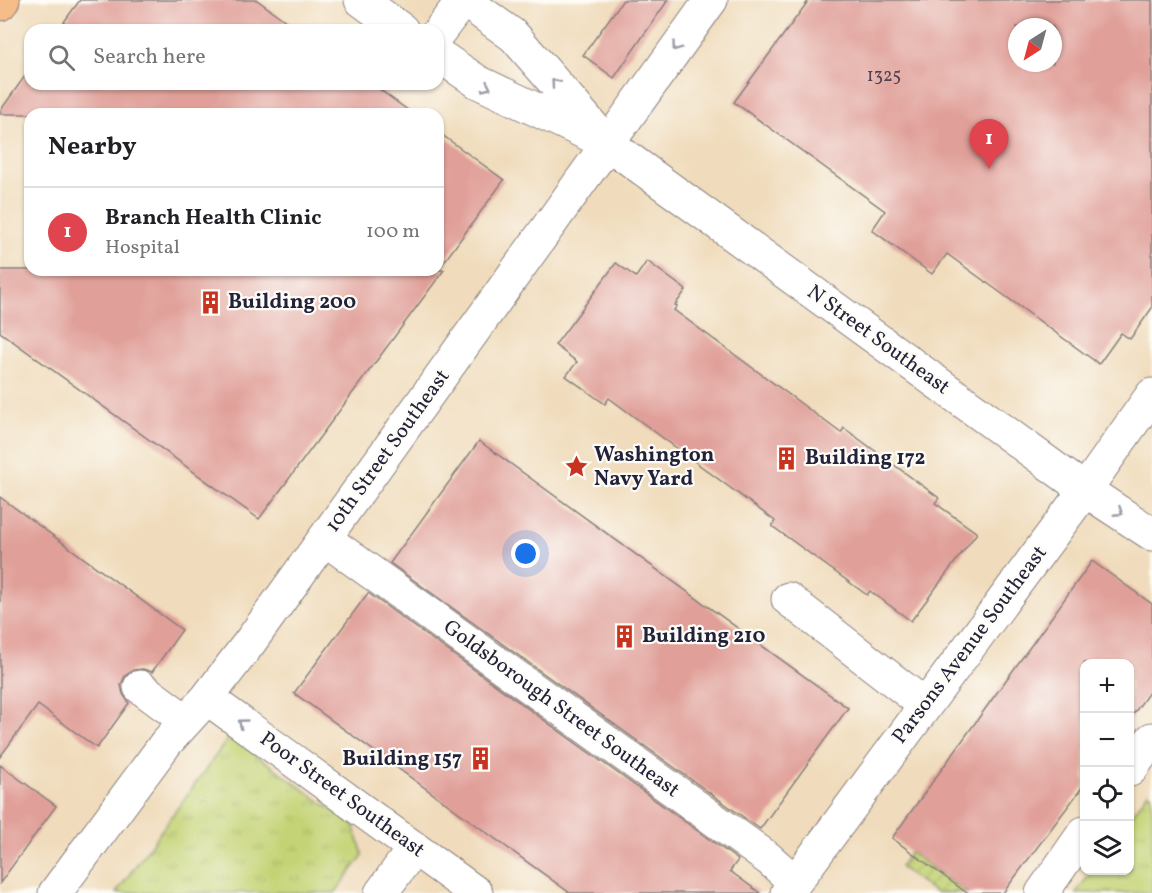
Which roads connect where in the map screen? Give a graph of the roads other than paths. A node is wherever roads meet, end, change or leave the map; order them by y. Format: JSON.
{"nodes":[{"id":1,"x":361,"y":0,"type":"edge"},
{"id":2,"x":463,"y":0,"type":"edge"},
{"id":3,"x":711,"y":0,"type":"edge"},
{"id":4,"x":394,"y":24,"type":"edge"},
{"id":5,"x":444,"y":25,"type":"edge"},
{"id":6,"x":444,"y":59,"type":"edge"},
{"id":7,"x":607,"y":143,"type":"junction"},
{"id":8,"x":1152,"y":395,"type":"edge"},
{"id":9,"x":1085,"y":490,"type":"junction"},
{"id":10,"x":1152,"y":534,"type":"edge"},
{"id":11,"x":325,"y":540,"type":"junction"},
{"id":12,"x":788,"y":598,"type":"dead end"},
{"id":13,"x":140,"y":687,"type":"dead end"},
{"id":14,"x":925,"y":705,"type":"junction"},
{"id":15,"x":196,"y":710,"type":"junction"},
{"id":16,"x":1152,"y":739,"type":"edge"},
{"id":17,"x":1132,"y":767,"type":"edge"},
{"id":18,"x":1080,"y":839,"type":"edge"},
{"id":19,"x":414,"y":848,"type":"junction"},
{"id":20,"x":791,"y":887,"type":"edge"},
{"id":21,"x":55,"y":893,"type":"edge"},
{"id":22,"x":381,"y":893,"type":"edge"},
{"id":23,"x":476,"y":893,"type":"edge"},
{"id":24,"x":1042,"y":893,"type":"edge"}],
"edges":[{"from":1,"to":4,"type":"street"},
{"from":2,"to":5,"type":"street"},
{"from":7,"to":2,"type":"street","name":"N Street Southeast","one_way":true},
{"from":3,"to":7,"type":"street","name":"10th Street Southeast","one_way":true},
{"from":6,"to":7,"type":"street","name":"N Street Southeast","one_way":true},
{"from":7,"to":9,"type":"street","name":"N Street Southeast"},
{"from":7,"to":11,"type":"street","name":"10th Street Southeast"},
{"from":8,"to":9,"type":"street","name":"Parsons Avenue Southeast"},
{"from":9,"to":10,"type":"street","name":"N Street Southeast","one_way":true},
{"from":9,"to":14,"type":"street","name":"Parsons Avenue Southeast"},
{"from":11,"to":15,"type":"street","name":"10th Street Southeast"},
{"from":11,"to":20,"type":"street","name":"Goldsborough Street Southeast"},
{"from":12,"to":14,"type":"street"},
{"from":13,"to":15,"type":"street","name":"Poor Street Southeast"},
{"from":14,"to":20,"type":"street","name":"Parsons Avenue Southeast"},
{"from":19,"to":15,"type":"street","name":"Poor Street Southeast","one_way":true},
{"from":15,"to":21,"type":"street","name":"10th Street Southeast"},
{"from":16,"to":17,"type":"street"},
{"from":18,"to":24,"type":"street"},
{"from":19,"to":22,"type":"street"},
{"from":19,"to":23,"type":"street","name":"Poor Street Southeast"}]}
